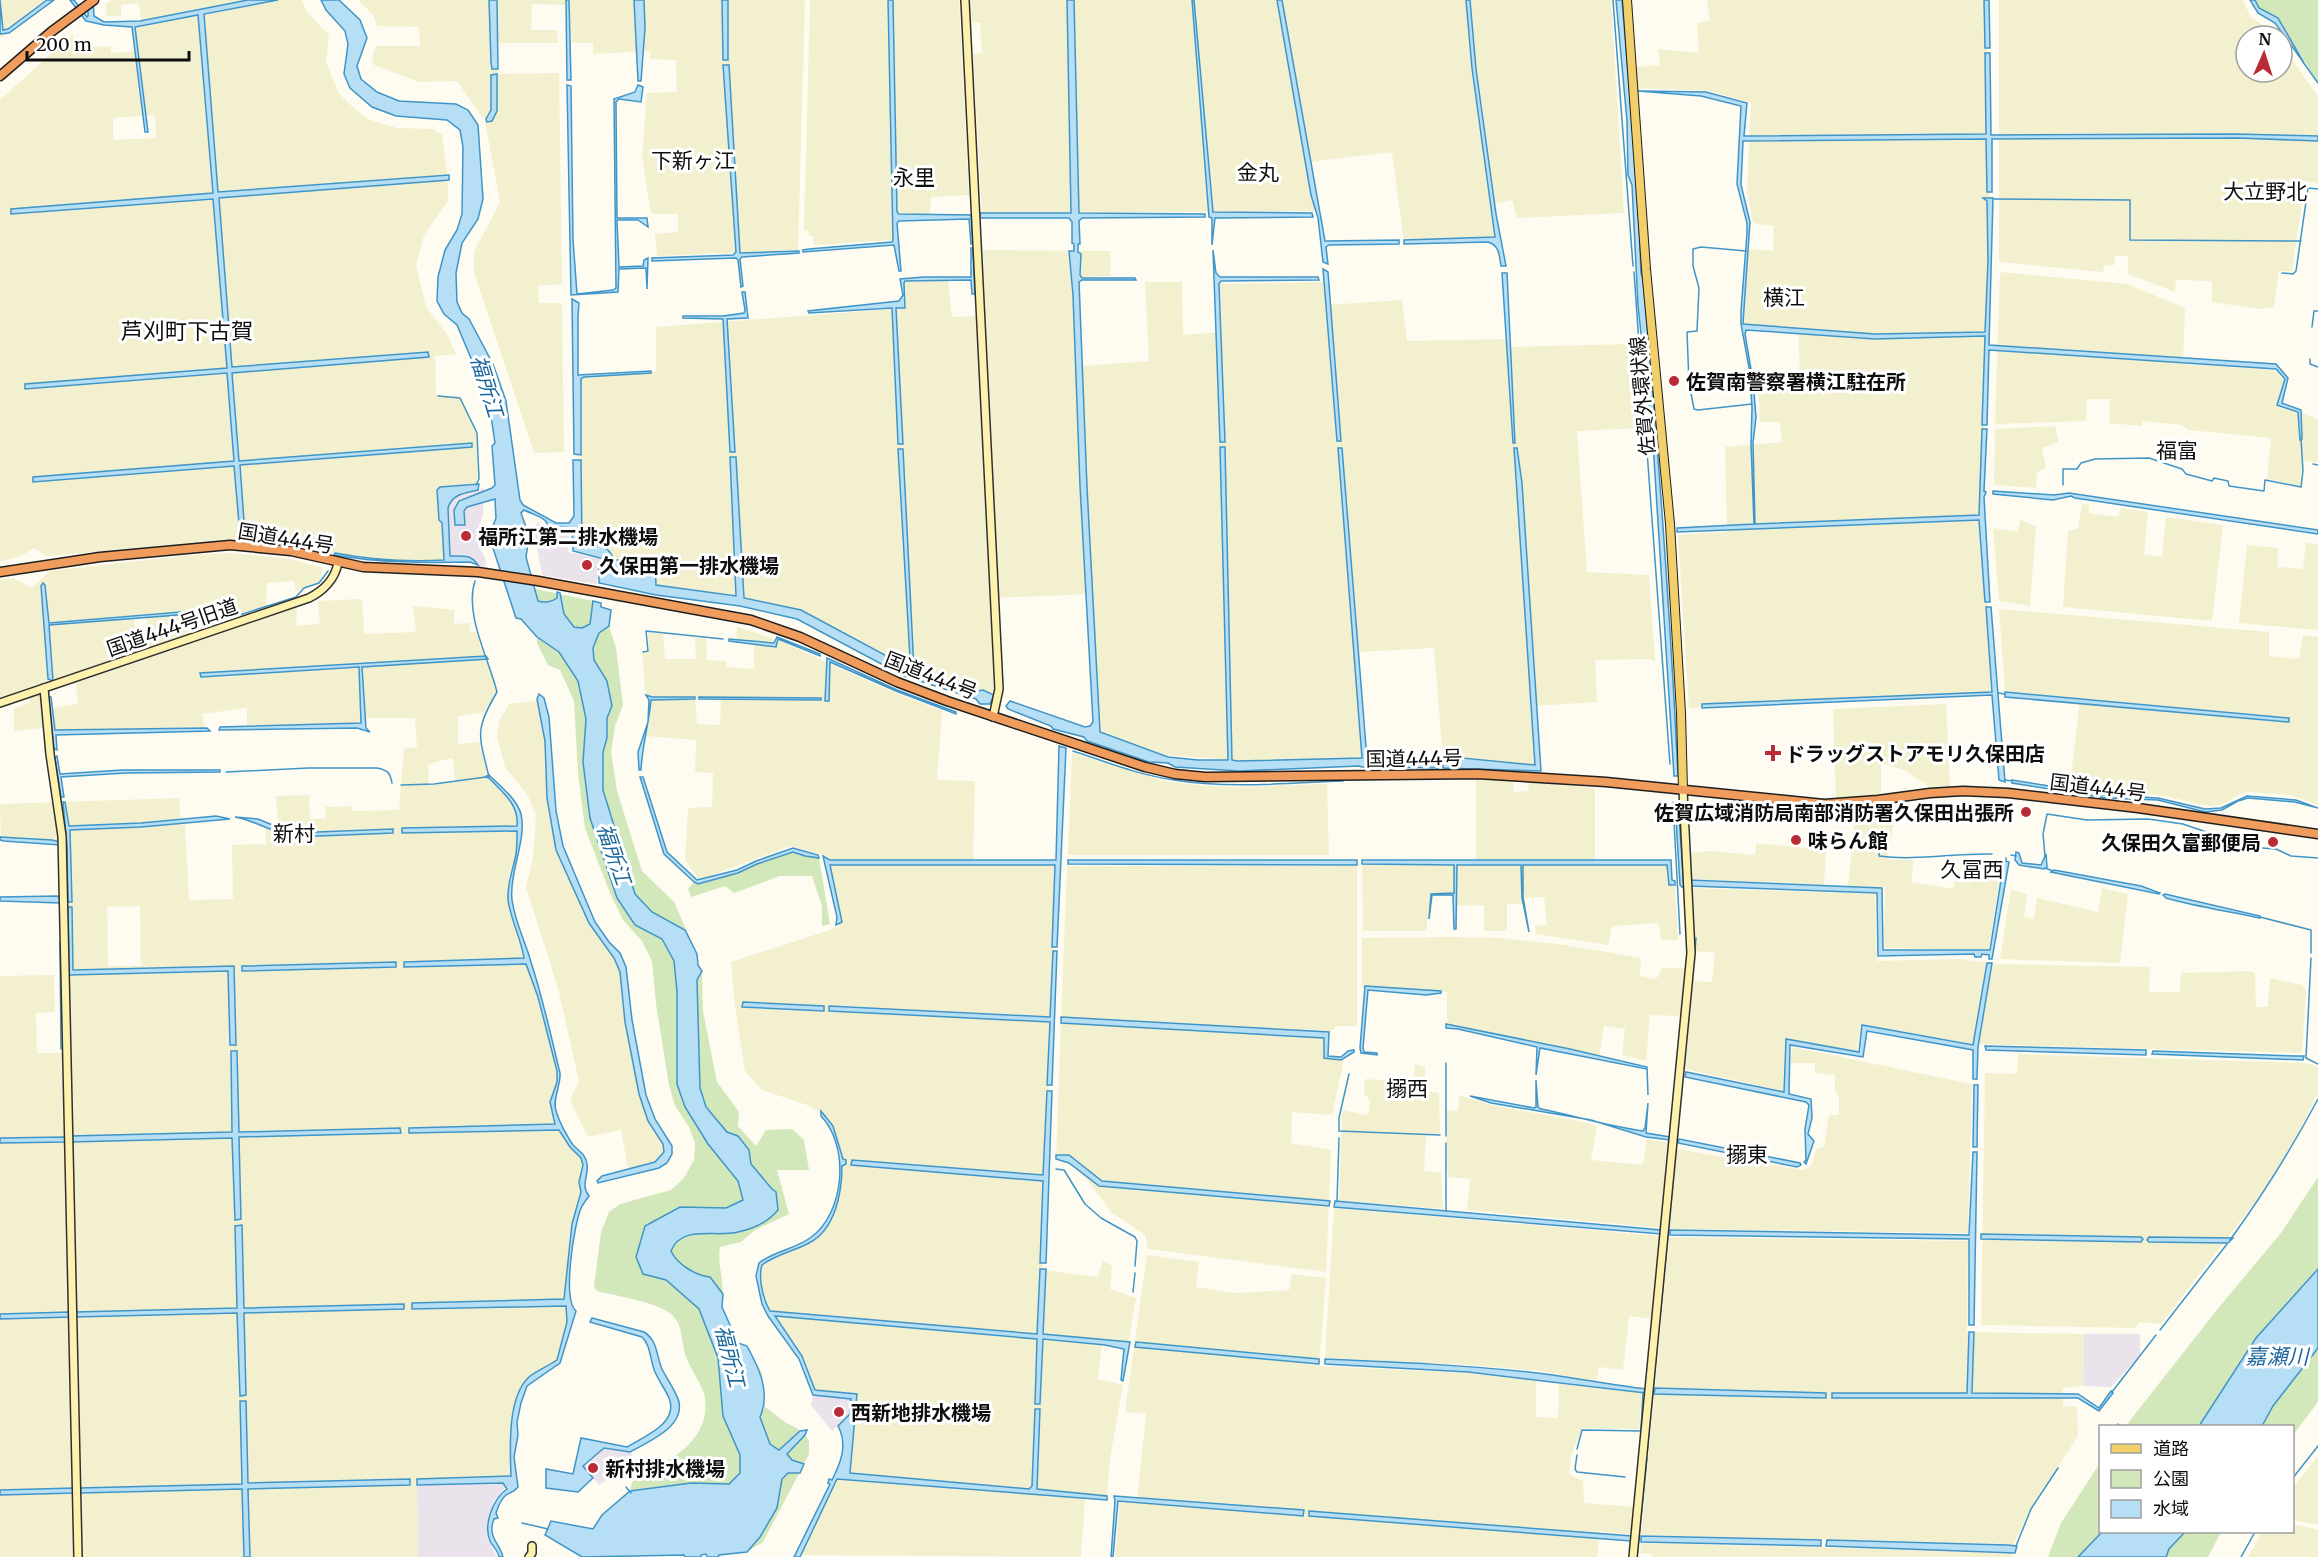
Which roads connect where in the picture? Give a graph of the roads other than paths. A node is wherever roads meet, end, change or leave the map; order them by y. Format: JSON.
{"nodes":[{"id":1,"x":94,"y":0,"type":"edge"},
{"id":2,"x":965,"y":0,"type":"edge"},
{"id":3,"x":1627,"y":0,"type":"edge"},
{"id":4,"x":3,"y":74,"type":"edge"},
{"id":5,"x":338,"y":563,"type":"junction"},
{"id":6,"x":0,"y":572,"type":"edge"},
{"id":7,"x":44,"y":688,"type":"junction"},
{"id":8,"x":0,"y":703,"type":"edge"},
{"id":9,"x":993,"y":717,"type":"junction"},
{"id":10,"x":1683,"y":790,"type":"junction"},
{"id":11,"x":2318,"y":834,"type":"edge"},
{"id":12,"x":531,"y":1546,"type":"dead end"},
{"id":13,"x":78,"y":1557,"type":"edge"},
{"id":14,"x":529,"y":1557,"type":"edge"},
{"id":15,"x":1634,"y":1557,"type":"edge"}],
"edges":[{"from":1,"to":4,"type":"highway"},
{"from":2,"to":9,"type":"street"},
{"from":3,"to":10,"type":"main road","name":"佐賀外環状線"},
{"from":5,"to":6,"type":"highway","name":"国道444号"},
{"from":5,"to":7,"type":"street","name":"国道444号旧道"},
{"from":5,"to":9,"type":"highway","name":"国道444号"},
{"from":7,"to":8,"type":"street","name":"国道444号旧道"},
{"from":7,"to":13,"type":"street"},
{"from":9,"to":10,"type":"highway","name":"国道444号"},
{"from":10,"to":11,"type":"highway","name":"国道444号"},
{"from":10,"to":15,"type":"street"},
{"from":12,"to":14,"type":"street"}]}
